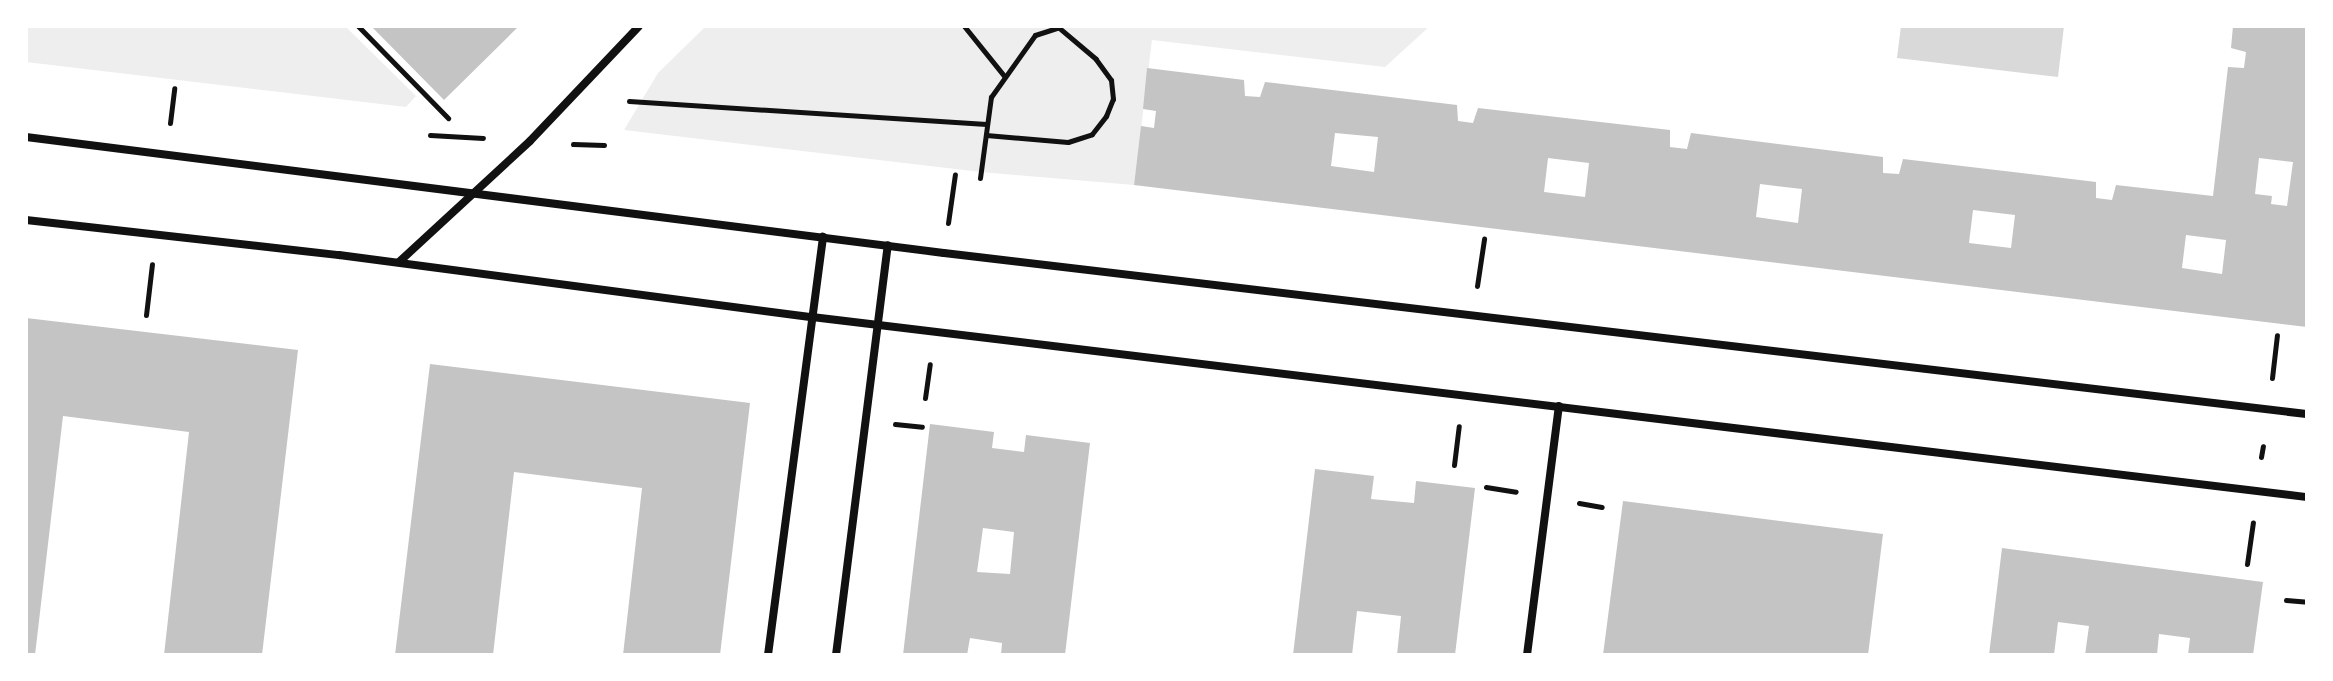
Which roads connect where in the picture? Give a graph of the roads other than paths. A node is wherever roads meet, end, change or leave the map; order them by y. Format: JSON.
{"nodes":[{"id":1,"x":639,"y":26,"type":"edge"},
{"id":2,"x":26,"y":137,"type":"edge"},
{"id":3,"x":477,"y":193,"type":"junction"},
{"id":4,"x":26,"y":220,"type":"edge"},
{"id":5,"x":823,"y":237,"type":"junction"},
{"id":6,"x":888,"y":245,"type":"junction"},
{"id":7,"x":399,"y":262,"type":"junction"},
{"id":8,"x":812,"y":317,"type":"junction"},
{"id":9,"x":879,"y":324,"type":"junction"},
{"id":10,"x":1559,"y":406,"type":"junction"},
{"id":11,"x":2307,"y":414,"type":"edge"},
{"id":12,"x":2307,"y":497,"type":"edge"},
{"id":13,"x":768,"y":655,"type":"edge"},
{"id":14,"x":836,"y":655,"type":"edge"},
{"id":15,"x":1527,"y":655,"type":"edge"}],
"edges":[{"from":1,"to":3,"type":"street"},
{"from":2,"to":3,"type":"street"},
{"from":3,"to":5,"type":"street"},
{"from":3,"to":7,"type":"street"},
{"from":4,"to":7,"type":"street"},
{"from":5,"to":6,"type":"street"},
{"from":5,"to":8,"type":"street"},
{"from":6,"to":9,"type":"street"},
{"from":6,"to":11,"type":"street"},
{"from":7,"to":8,"type":"street"},
{"from":8,"to":9,"type":"street"},
{"from":8,"to":13,"type":"street"},
{"from":9,"to":10,"type":"street"},
{"from":9,"to":14,"type":"street"},
{"from":10,"to":12,"type":"street"},
{"from":10,"to":15,"type":"street"}]}
